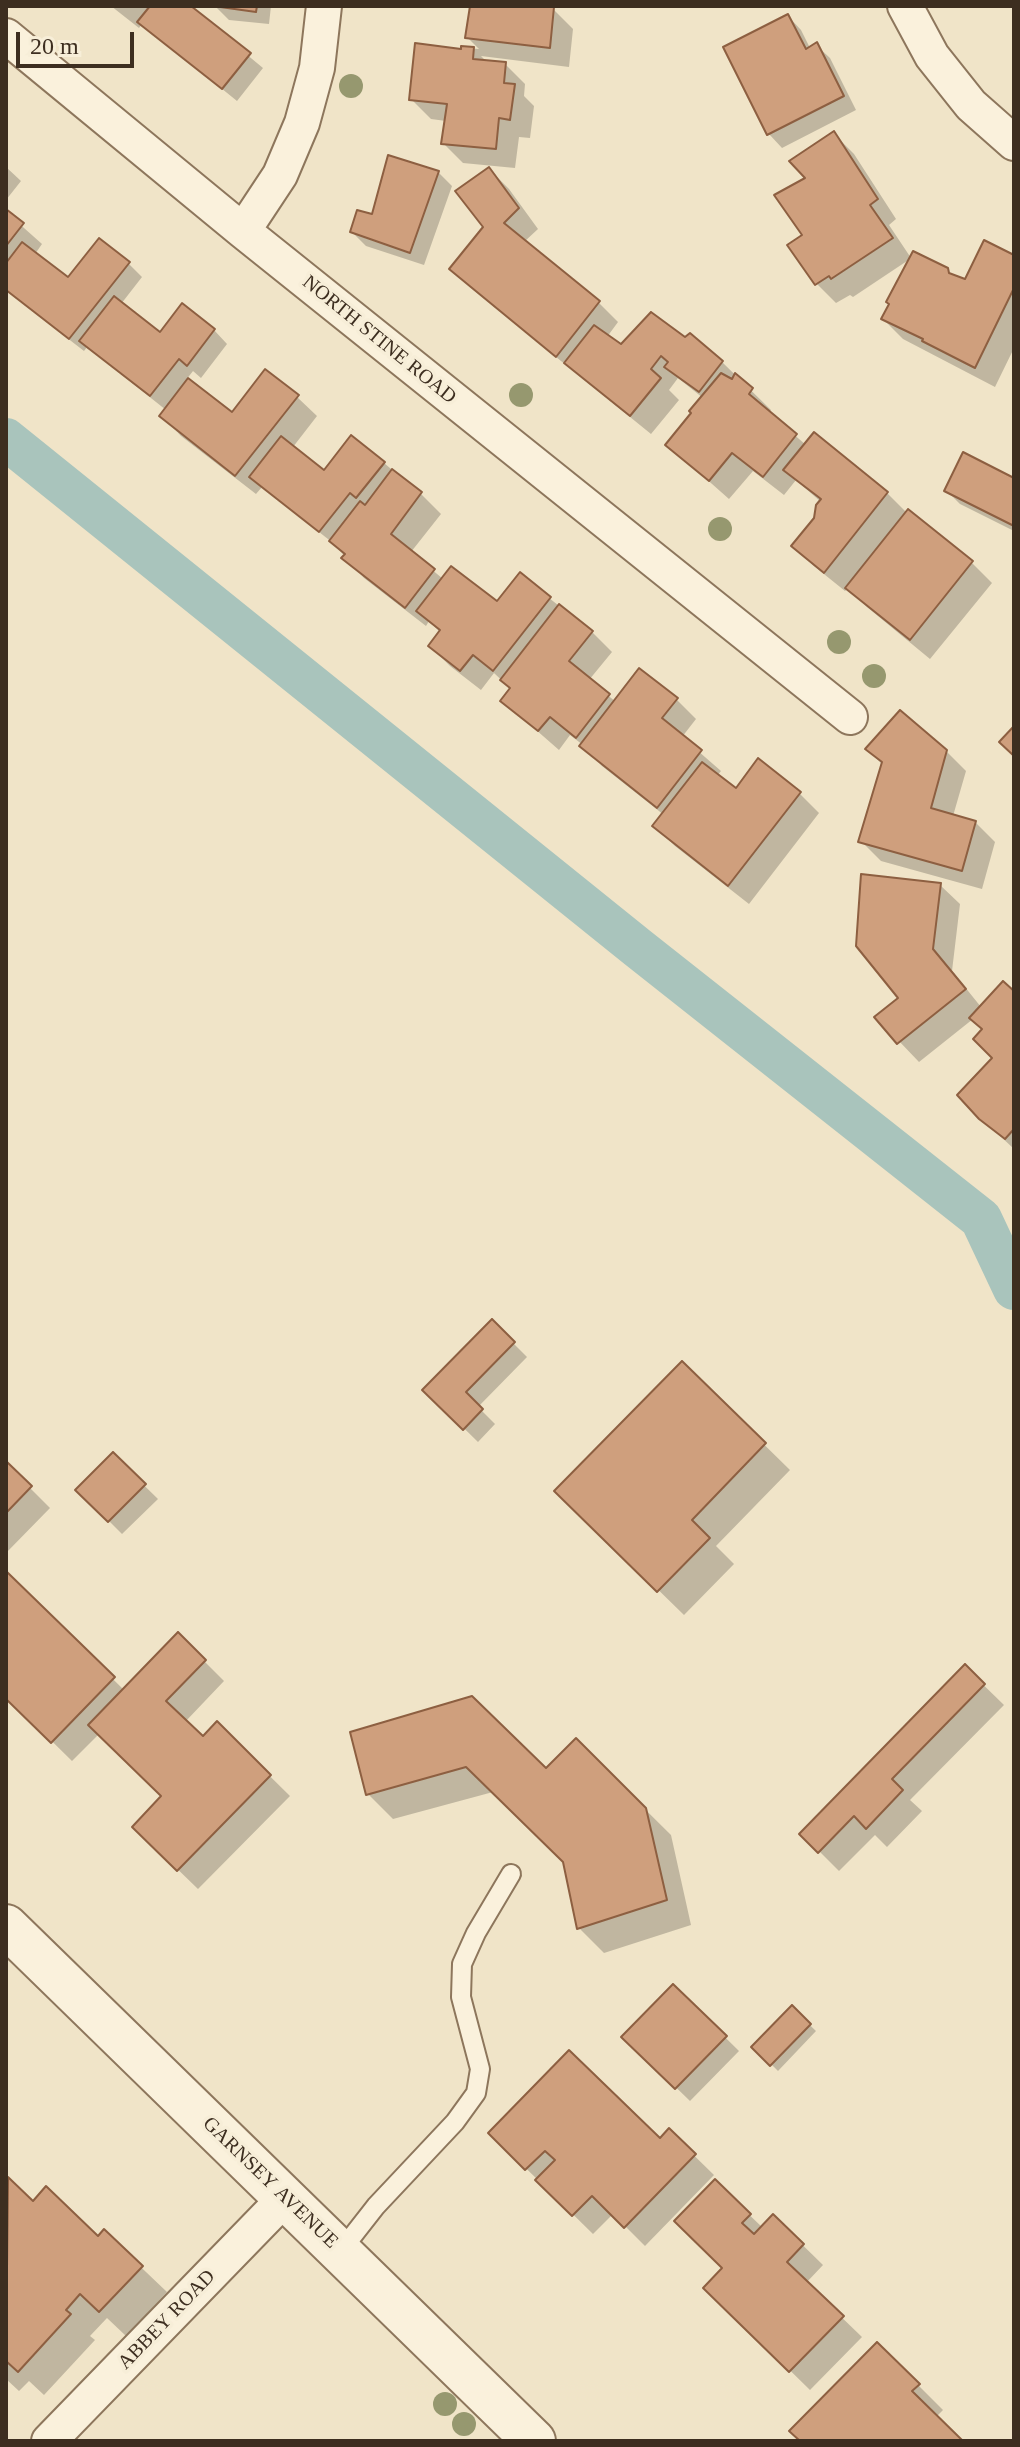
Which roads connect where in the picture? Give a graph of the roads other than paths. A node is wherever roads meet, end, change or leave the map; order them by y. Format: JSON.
{"nodes":[{"id":1,"x":324,"y":6,"type":"edge"},
{"id":2,"x":905,"y":6,"type":"edge"},
{"id":3,"x":6,"y":36,"type":"edge"},
{"id":4,"x":1014,"y":143,"type":"edge"},
{"id":5,"x":243,"y":231,"type":"junction"},
{"id":6,"x":850,"y":717,"type":"dead end"},
{"id":7,"x":511,"y":1874,"type":"dead end"},
{"id":8,"x":6,"y":1926,"type":"edge"},
{"id":9,"x":285,"y":2198,"type":"junction"},
{"id":10,"x":340,"y":2252,"type":"junction"},
{"id":11,"x":49,"y":2441,"type":"edge"},
{"id":12,"x":534,"y":2441,"type":"edge"}],
"edges":[{"from":1,"to":5,"type":"street"},
{"from":2,"to":4,"type":"street"},
{"from":3,"to":5,"type":"street","name":"NORTH STINE ROAD"},
{"from":5,"to":6,"type":"street","name":"NORTH STINE ROAD"},
{"from":7,"to":10,"type":"lane"},
{"from":8,"to":9,"type":"street","name":"GARNSEY AVENUE"},
{"from":9,"to":10,"type":"street","name":"GARNSEY AVENUE"},
{"from":9,"to":11,"type":"street","name":"ABBEY ROAD"},
{"from":10,"to":12,"type":"street","name":"GARNSEY AVENUE"}]}
